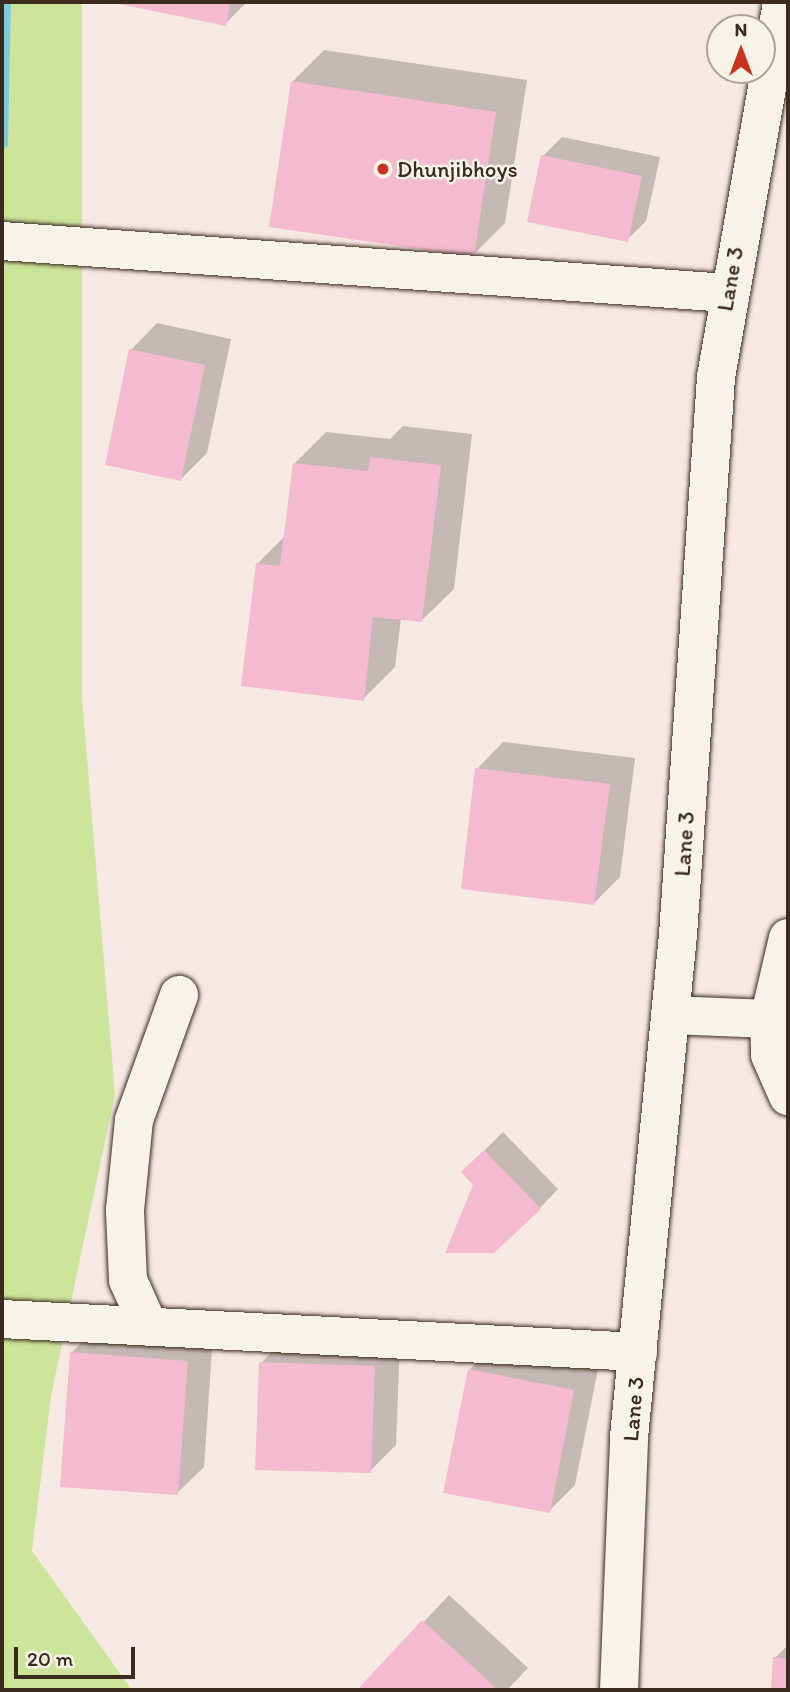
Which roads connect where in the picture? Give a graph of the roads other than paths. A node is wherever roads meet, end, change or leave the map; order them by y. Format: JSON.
{"nodes":[{"id":1,"x":782,"y":2,"type":"edge"},
{"id":2,"x":2,"y":241,"type":"edge"},
{"id":3,"x":727,"y":293,"type":"junction"},
{"id":4,"x":788,"y":938,"type":"edge"},
{"id":5,"x":179,"y":995,"type":"dead end"},
{"id":6,"x":670,"y":1015,"type":"junction"},
{"id":7,"x":769,"y":1019,"type":"junction"},
{"id":8,"x":788,"y":1096,"type":"edge"},
{"id":9,"x":2,"y":1319,"type":"edge"},
{"id":10,"x":149,"y":1327,"type":"junction"},
{"id":11,"x":638,"y":1352,"type":"junction"},
{"id":12,"x":620,"y":1690,"type":"edge"}],
"edges":[{"from":1,"to":3,"type":"street","name":"Lane 3"},
{"from":2,"to":3,"type":"street"},
{"from":3,"to":6,"type":"street","name":"Lane 3"},
{"from":4,"to":7,"type":"street"},
{"from":5,"to":10,"type":"street"},
{"from":6,"to":7,"type":"street"},
{"from":6,"to":11,"type":"street","name":"Lane 3"},
{"from":7,"to":8,"type":"street"},
{"from":9,"to":10,"type":"street"},
{"from":10,"to":11,"type":"street"},
{"from":11,"to":12,"type":"street","name":"Lane 3"}]}
